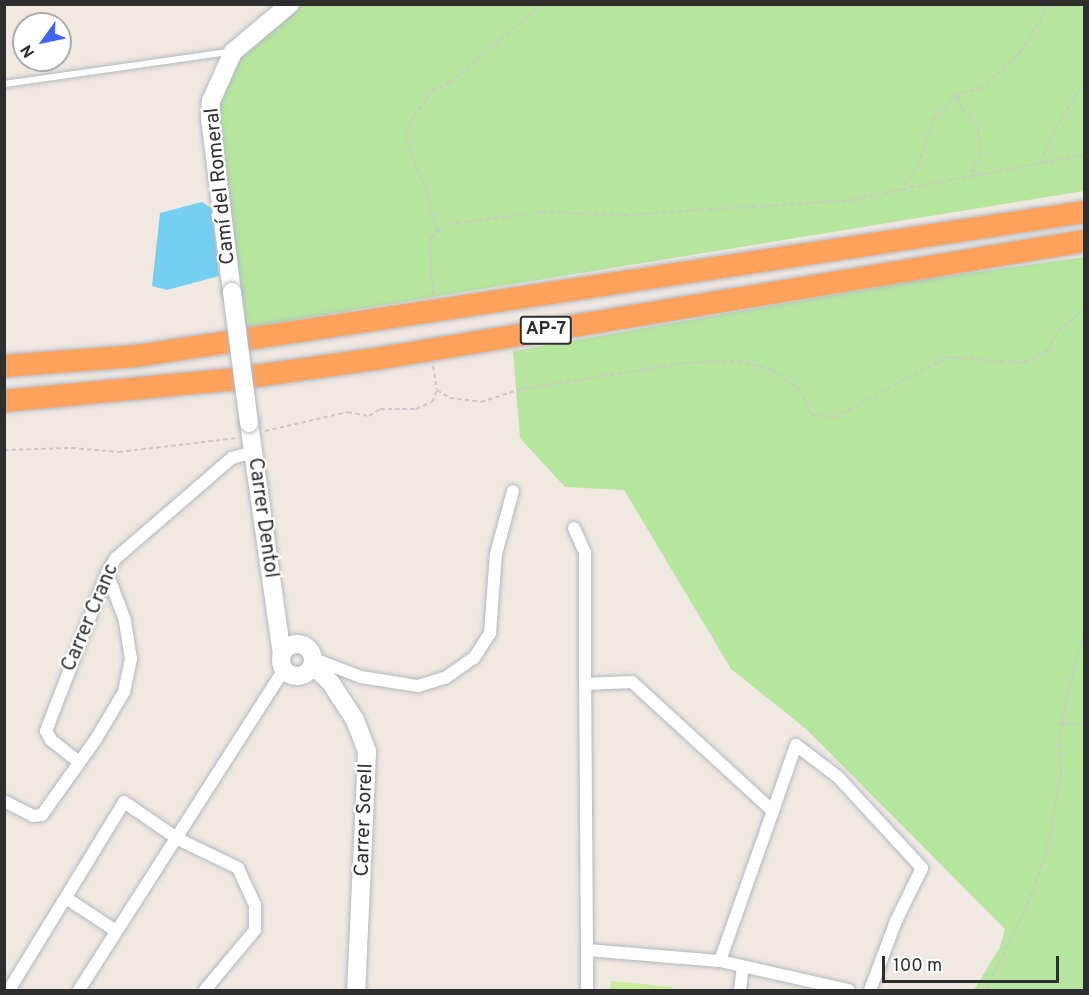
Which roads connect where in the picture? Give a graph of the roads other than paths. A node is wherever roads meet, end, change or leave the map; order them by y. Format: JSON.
{"nodes":[{"id":1,"x":290,"y":4,"type":"edge"},
{"id":2,"x":233,"y":52,"type":"junction"},
{"id":3,"x":4,"y":84,"type":"edge"},
{"id":4,"x":1084,"y":212,"type":"edge"},
{"id":5,"x":1084,"y":241,"type":"edge"},
{"id":6,"x":4,"y":366,"type":"edge"},
{"id":7,"x":4,"y":401,"type":"edge"},
{"id":8,"x":251,"y":438,"type":"junction"},
{"id":9,"x":513,"y":490,"type":"dead end"},
{"id":10,"x":574,"y":528,"type":"dead end"},
{"id":11,"x":104,"y":577,"type":"junction"},
{"id":12,"x":118,"y":604,"type":"junction"},
{"id":13,"x":93,"y":605,"type":"junction"},
{"id":14,"x":276,"y":613,"type":"junction"},
{"id":15,"x":300,"y":644,"type":"junction"},
{"id":16,"x":283,"y":662,"type":"junction"},
{"id":17,"x":313,"y":662,"type":"junction"},
{"id":18,"x":352,"y":674,"type":"junction"},
{"id":19,"x":585,"y":684,"type":"junction"},
{"id":20,"x":337,"y":692,"type":"junction"},
{"id":21,"x":79,"y":762,"type":"junction"},
{"id":22,"x":4,"y":801,"type":"edge"},
{"id":23,"x":773,"y":811,"type":"junction"},
{"id":24,"x":178,"y":839,"type":"junction"},
{"id":25,"x":66,"y":898,"type":"junction"},
{"id":26,"x":116,"y":931,"type":"junction"},
{"id":27,"x":587,"y":950,"type":"junction"},
{"id":28,"x":720,"y":961,"type":"junction"},
{"id":29,"x":743,"y":966,"type":"junction"},
{"id":30,"x":9,"y":990,"type":"edge"},
{"id":31,"x":79,"y":990,"type":"edge"},
{"id":32,"x":205,"y":990,"type":"edge"},
{"id":33,"x":356,"y":990,"type":"edge"},
{"id":34,"x":587,"y":990,"type":"edge"},
{"id":35,"x":740,"y":990,"type":"edge"},
{"id":36,"x":849,"y":990,"type":"edge"},
{"id":37,"x":870,"y":990,"type":"edge"}],
"edges":[{"from":1,"to":2,"type":"street","name":"Camí del Romeral"},
{"from":2,"to":3,"type":"lane"},
{"from":2,"to":8,"type":"street","name":"Camí del Romeral","bridge":true},
{"from":4,"to":6,"type":"highway","number":"AP-7"},
{"from":5,"to":7,"type":"highway","number":"AP-7"},
{"from":8,"to":11,"type":"street","name":"Carrer Cranc"},
{"from":8,"to":14,"type":"street","name":"Carrer Dentol"},
{"from":9,"to":18,"type":"street"},
{"from":10,"to":19,"type":"street"},
{"from":11,"to":12,"type":"street"},
{"from":11,"to":13,"type":"street","name":"Carrer Cranc"},
{"from":12,"to":13,"type":"street"},
{"from":12,"to":21,"type":"street"},
{"from":13,"to":21,"type":"street","name":"Carrer Cranc"},
{"from":14,"to":15,"type":"street","name":"Carrer Dentol"},
{"from":14,"to":16,"type":"street","name":"Carrer Dentol"},
{"from":15,"to":16,"type":"street"},
{"from":15,"to":17,"type":"street"},
{"from":16,"to":17,"type":"street"},
{"from":16,"to":24,"type":"street"},
{"from":17,"to":18,"type":"street"},
{"from":17,"to":20,"type":"street","name":"Carrer Sorell"},
{"from":18,"to":20,"type":"lane"},
{"from":19,"to":23,"type":"street"},
{"from":19,"to":27,"type":"street"},
{"from":20,"to":33,"type":"street","name":"Carrer Sorell"},
{"from":21,"to":22,"type":"street"},
{"from":23,"to":28,"type":"street"},
{"from":23,"to":37,"type":"street"},
{"from":24,"to":25,"type":"street"},
{"from":24,"to":26,"type":"street"},
{"from":24,"to":32,"type":"street"},
{"from":25,"to":26,"type":"street"},
{"from":25,"to":30,"type":"street"},
{"from":26,"to":31,"type":"street"},
{"from":27,"to":28,"type":"street"},
{"from":27,"to":34,"type":"street"},
{"from":28,"to":29,"type":"street"},
{"from":29,"to":35,"type":"street"},
{"from":29,"to":36,"type":"street"}]}
